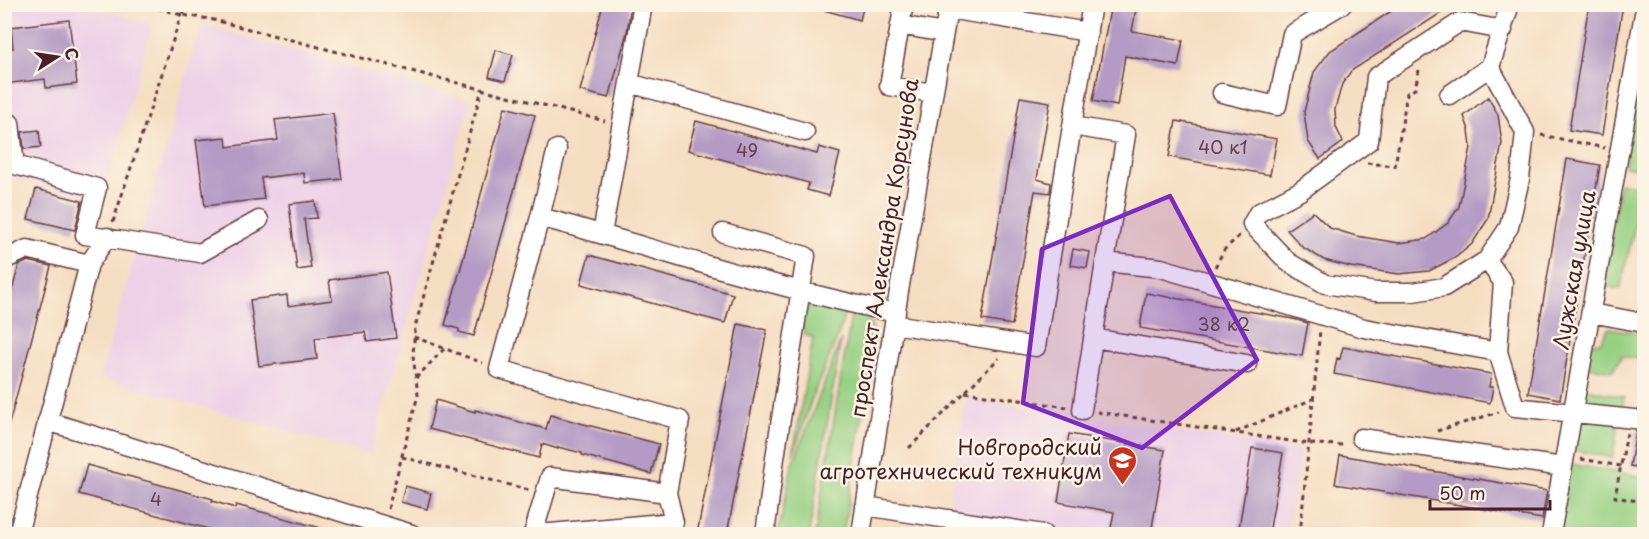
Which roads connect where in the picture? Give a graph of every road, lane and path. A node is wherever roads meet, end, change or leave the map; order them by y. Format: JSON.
{"nodes":[{"id":1,"x":141,"y":4,"type":"edge"},
{"id":2,"x":185,"y":4,"type":"edge"},
{"id":3,"x":191,"y":4,"type":"edge"},
{"id":4,"x":643,"y":4,"type":"edge"},
{"id":5,"x":904,"y":4,"type":"edge"},
{"id":6,"x":1092,"y":4,"type":"edge"},
{"id":7,"x":1343,"y":4,"type":"edge"},
{"id":8,"x":1510,"y":4,"type":"edge"},
{"id":9,"x":949,"y":7,"type":"edge"},
{"id":10,"x":1644,"y":14,"type":"edge"},
{"id":11,"x":182,"y":15,"type":"junction"},
{"id":12,"x":900,"y":25,"type":"junction"},
{"id":13,"x":1503,"y":30,"type":"junction"},
{"id":14,"x":1088,"y":32,"type":"junction"},
{"id":15,"x":944,"y":33,"type":"junction"},
{"id":16,"x":1426,"y":45,"type":"junction"},
{"id":17,"x":1490,"y":67,"type":"junction"},
{"id":18,"x":1639,"y":72,"type":"edge"},
{"id":19,"x":629,"y":82,"type":"junction"},
{"id":20,"x":482,"y":89,"type":"junction"},
{"id":21,"x":933,"y":93,"type":"junction"},
{"id":22,"x":1222,"y":93,"type":"dead end"},
{"id":23,"x":1449,"y":95,"type":"dead end"},
{"id":24,"x":10,"y":123,"type":"dead end"},
{"id":25,"x":621,"y":125,"type":"junction"},
{"id":26,"x":1072,"y":126,"type":"junction"},
{"id":27,"x":805,"y":132,"type":"dead end"},
{"id":28,"x":1525,"y":132,"type":"junction"},
{"id":29,"x":558,"y":149,"type":"dead end"},
{"id":30,"x":1619,"y":150,"type":"junction"},
{"id":31,"x":1344,"y":159,"type":"junction"},
{"id":32,"x":540,"y":217,"type":"junction"},
{"id":33,"x":259,"y":220,"type":"dead end"},
{"id":34,"x":1252,"y":224,"type":"junction"},
{"id":35,"x":723,"y":233,"type":"dead end"},
{"id":36,"x":602,"y":234,"type":"junction"},
{"id":37,"x":107,"y":237,"type":"junction"},
{"id":38,"x":4,"y":260,"type":"edge"},
{"id":39,"x":1487,"y":260,"type":"junction"},
{"id":40,"x":1105,"y":262,"type":"junction"},
{"id":41,"x":89,"y":264,"type":"junction"},
{"id":42,"x":1208,"y":281,"type":"junction"},
{"id":43,"x":802,"y":291,"type":"junction"},
{"id":44,"x":1591,"y":313,"type":"junction"},
{"id":45,"x":1321,"y":314,"type":"junction"},
{"id":46,"x":895,"y":319,"type":"junction"},
{"id":47,"x":1644,"y":323,"type":"edge"},
{"id":48,"x":414,"y":338,"type":"junction"},
{"id":49,"x":1094,"y":338,"type":"junction"},
{"id":50,"x":1014,"y":343,"type":"junction"},
{"id":51,"x":445,"y":349,"type":"junction"},
{"id":52,"x":1498,"y":352,"type":"junction"},
{"id":53,"x":1247,"y":364,"type":"dead end"},
{"id":54,"x":499,"y":369,"type":"junction"},
{"id":55,"x":416,"y":378,"type":"junction"},
{"id":56,"x":965,"y":392,"type":"junction"},
{"id":57,"x":1314,"y":398,"type":"junction"},
{"id":58,"x":1515,"y":406,"type":"junction"},
{"id":59,"x":1082,"y":410,"type":"junction"},
{"id":60,"x":1572,"y":411,"type":"junction"},
{"id":61,"x":1637,"y":418,"type":"edge"},
{"id":62,"x":47,"y":421,"type":"junction"},
{"id":63,"x":1235,"y":432,"type":"junction"},
{"id":64,"x":1430,"y":433,"type":"dead end"},
{"id":65,"x":1361,"y":438,"type":"joint"},
{"id":66,"x":1310,"y":444,"type":"junction"},
{"id":67,"x":909,"y":448,"type":"dead end"},
{"id":68,"x":402,"y":457,"type":"junction"},
{"id":69,"x":1564,"y":462,"type":"junction"},
{"id":70,"x":1621,"y":466,"type":"junction"},
{"id":71,"x":545,"y":494,"type":"junction"},
{"id":72,"x":667,"y":494,"type":"junction"},
{"id":73,"x":1644,"y":502,"type":"edge"},
{"id":74,"x":865,"y":506,"type":"junction"},
{"id":75,"x":384,"y":526,"type":"junction"},
{"id":76,"x":18,"y":534,"type":"edge"},
{"id":77,"x":412,"y":534,"type":"edge"},
{"id":78,"x":533,"y":534,"type":"edge"},
{"id":79,"x":539,"y":534,"type":"edge"},
{"id":80,"x":765,"y":534,"type":"edge"},
{"id":81,"x":861,"y":534,"type":"edge"},
{"id":82,"x":1043,"y":534,"type":"edge"},
{"id":83,"x":1300,"y":534,"type":"edge"},
{"id":84,"x":1551,"y":534,"type":"edge"}],
"edges":[{"from":1,"to":11,"type":"path"},
{"from":2,"to":11,"type":"path"},
{"from":3,"to":11,"type":"path"},
{"from":4,"to":19,"type":"street"},
{"from":5,"to":12,"type":"street"},
{"from":6,"to":14,"type":"street"},
{"from":7,"to":22,"type":"street"},
{"from":8,"to":13,"type":"street"},
{"from":9,"to":14,"type":"street"},
{"from":9,"to":15,"type":"street","name":"проспект Александра Корсунова"},
{"from":10,"to":18,"type":"street","name":"Лужская улица"},
{"from":11,"to":20,"type":"path"},
{"from":11,"to":37,"type":"path"},
{"from":12,"to":15,"type":"street"},
{"from":12,"to":21,"type":"street"},
{"from":13,"to":16,"type":"street"},
{"from":13,"to":17,"type":"street"},
{"from":14,"to":26,"type":"street"},
{"from":15,"to":21,"type":"street","name":"проспект Александра Корсунова"},
{"from":16,"to":31,"type":"street"},
{"from":16,"to":31,"type":"path"},
{"from":17,"to":23,"type":"street"},
{"from":17,"to":28,"type":"street"},
{"from":18,"to":30,"type":"street","name":"Лужская улица"},
{"from":19,"to":25,"type":"street"},
{"from":19,"to":27,"type":"street"},
{"from":20,"to":25,"type":"path"},
{"from":20,"to":48,"type":"path"},
{"from":21,"to":46,"type":"street","name":"проспект Александра Корсунова"},
{"from":24,"to":37,"type":"street"},
{"from":25,"to":36,"type":"street"},
{"from":26,"to":40,"type":"street"},
{"from":26,"to":50,"type":"street"},
{"from":28,"to":30,"type":"path"},
{"from":28,"to":39,"type":"street"},
{"from":29,"to":32,"type":"street"},
{"from":30,"to":44,"type":"street","name":"Лужская улица"},
{"from":31,"to":34,"type":"street"},
{"from":32,"to":36,"type":"street"},
{"from":32,"to":54,"type":"street"},
{"from":33,"to":37,"type":"street"},
{"from":34,"to":39,"type":"street"},
{"from":34,"to":42,"type":"path"},
{"from":35,"to":43,"type":"street"},
{"from":36,"to":43,"type":"street"},
{"from":37,"to":41,"type":"street"},
{"from":38,"to":41,"type":"street"},
{"from":39,"to":52,"type":"street"},
{"from":40,"to":42,"type":"street"},
{"from":40,"to":49,"type":"street"},
{"from":41,"to":62,"type":"street"},
{"from":42,"to":45,"type":"street"},
{"from":43,"to":46,"type":"street"},
{"from":43,"to":80,"type":"street"},
{"from":44,"to":47,"type":"street"},
{"from":44,"to":60,"type":"street","name":"Лужская улица"},
{"from":45,"to":52,"type":"street"},
{"from":45,"to":57,"type":"path"},
{"from":46,"to":50,"type":"street"},
{"from":46,"to":74,"type":"street","name":"проспект Александра Корсунова"},
{"from":48,"to":51,"type":"path"},
{"from":48,"to":55,"type":"path"},
{"from":49,"to":53,"type":"street"},
{"from":49,"to":59,"type":"street"},
{"from":50,"to":56,"type":"path"},
{"from":51,"to":54,"type":"path"},
{"from":51,"to":55,"type":"path"},
{"from":52,"to":58,"type":"street"},
{"from":54,"to":72,"type":"street"},
{"from":55,"to":68,"type":"path"},
{"from":56,"to":59,"type":"path"},
{"from":56,"to":67,"type":"path"},
{"from":57,"to":63,"type":"path"},
{"from":57,"to":66,"type":"path"},
{"from":58,"to":60,"type":"street"},
{"from":58,"to":64,"type":"path"},
{"from":59,"to":63,"type":"path"},
{"from":60,"to":61,"type":"street"},
{"from":60,"to":69,"type":"street","name":"Лужская улица"},
{"from":61,"to":70,"type":"path"},
{"from":62,"to":75,"type":"street"},
{"from":62,"to":76,"type":"street"},
{"from":63,"to":66,"type":"path"},
{"from":65,"to":66,"type":"path"},
{"from":65,"to":69,"type":"street"},
{"from":66,"to":83,"type":"path"},
{"from":68,"to":71,"type":"path"},
{"from":68,"to":75,"type":"path"},
{"from":69,"to":70,"type":"path"},
{"from":69,"to":84,"type":"street","name":"Лужская улица"},
{"from":70,"to":73,"type":"path"},
{"from":71,"to":72,"type":"street"},
{"from":71,"to":78,"type":"street"},
{"from":72,"to":79,"type":"street"},
{"from":74,"to":81,"type":"street","name":"проспект Александра Корсунова"},
{"from":74,"to":82,"type":"street"},
{"from":75,"to":77,"type":"street"}]}
